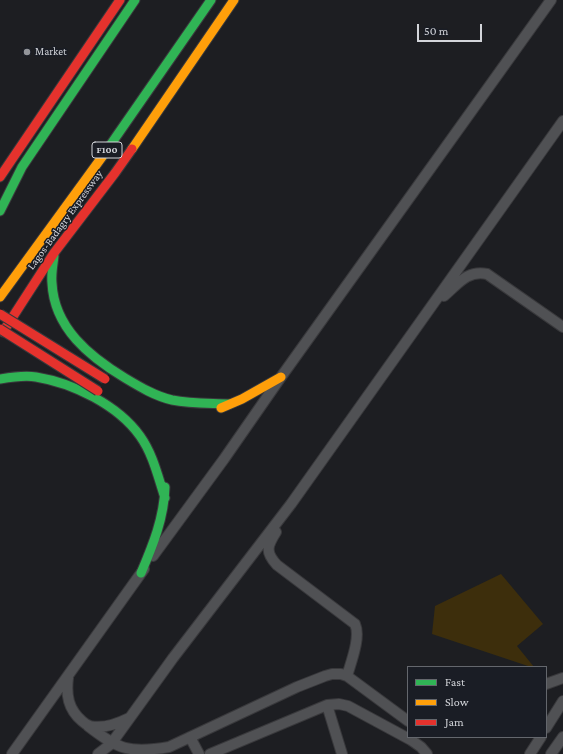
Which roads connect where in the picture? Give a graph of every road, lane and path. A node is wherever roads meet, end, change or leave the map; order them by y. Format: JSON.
{"nodes":[{"id":1,"x":120,"y":0,"type":"edge"},
{"id":2,"x":135,"y":0,"type":"edge"},
{"id":3,"x":211,"y":0,"type":"edge"},
{"id":4,"x":234,"y":0,"type":"edge"},
{"id":5,"x":551,"y":0,"type":"edge"},
{"id":6,"x":563,"y":121,"type":"edge"},
{"id":7,"x":0,"y":177,"type":"edge"},
{"id":8,"x":0,"y":211,"type":"edge"},
{"id":9,"x":54,"y":253,"type":"junction"},
{"id":10,"x":0,"y":297,"type":"edge"},
{"id":11,"x":430,"y":309,"type":"junction"},
{"id":12,"x":0,"y":314,"type":"edge"},
{"id":13,"x":563,"y":327,"type":"edge"},
{"id":14,"x":0,"y":329,"type":"edge"},
{"id":15,"x":0,"y":337,"type":"edge"},
{"id":16,"x":281,"y":377,"type":"junction"},
{"id":17,"x":0,"y":379,"type":"edge"},
{"id":18,"x":108,"y":380,"type":"dead end"},
{"id":19,"x":230,"y":404,"type":"junction"},
{"id":20,"x":198,"y":412,"type":"dead end"},
{"id":21,"x":148,"y":431,"type":"dead end"},
{"id":22,"x":159,"y":450,"type":"dead end"},
{"id":23,"x":165,"y":498,"type":"junction"},
{"id":24,"x":291,"y":504,"type":"junction"},
{"id":25,"x":142,"y":572,"type":"junction"},
{"id":26,"x":68,"y":676,"type":"junction"},
{"id":27,"x":347,"y":676,"type":"junction"},
{"id":28,"x":563,"y":678,"type":"edge"},
{"id":29,"x":547,"y":684,"type":"edge"},
{"id":30,"x":563,"y":701,"type":"edge"},
{"id":31,"x":327,"y":705,"type":"junction"},
{"id":32,"x":130,"y":718,"type":"junction"},
{"id":33,"x":407,"y":720,"type":"edge"},
{"id":34,"x":88,"y":726,"type":"junction"},
{"id":35,"x":547,"y":726,"type":"edge"},
{"id":36,"x":190,"y":737,"type":"junction"},
{"id":37,"x":563,"y":737,"type":"edge"},
{"id":38,"x":407,"y":738,"type":"edge"},
{"id":39,"x":407,"y":738,"type":"edge"},
{"id":40,"x":540,"y":738,"type":"edge"},
{"id":41,"x":111,"y":744,"type":"junction"},
{"id":42,"x":12,"y":754,"type":"edge"},
{"id":43,"x":98,"y":754,"type":"edge"},
{"id":44,"x":199,"y":754,"type":"edge"},
{"id":45,"x":210,"y":754,"type":"edge"},
{"id":46,"x":342,"y":754,"type":"edge"},
{"id":47,"x":427,"y":754,"type":"edge"},
{"id":48,"x":530,"y":754,"type":"edge"},
{"id":49,"x":552,"y":754,"type":"edge"}],
"edges":[{"from":1,"to":7,"type":"main road"},
{"from":2,"to":8,"type":"main road"},
{"from":3,"to":10,"type":"main road","name":"Lagos-Badagry Expressway","number":"F100"},
{"from":4,"to":9,"type":"main road","name":"Lagos-Badagry Expressway"},
{"from":5,"to":16,"type":"street"},
{"from":6,"to":11,"type":"street"},
{"from":9,"to":15,"type":"main road","name":"Lagos-Badagry Expressway"},
{"from":9,"to":19,"type":"main road"},
{"from":11,"to":13,"type":"street"},
{"from":11,"to":24,"type":"street"},
{"from":12,"to":18,"type":"main road","bridge":true},
{"from":14,"to":21,"type":"main road","bridge":true},
{"from":16,"to":19,"type":"main road"},
{"from":16,"to":25,"type":"street"},
{"from":17,"to":23,"type":"main road"},
{"from":19,"to":20,"type":"main road"},
{"from":22,"to":23,"type":"main road"},
{"from":23,"to":25,"type":"main road"},
{"from":24,"to":27,"type":"street"},
{"from":24,"to":32,"type":"street"},
{"from":25,"to":26,"type":"street"},
{"from":26,"to":34,"type":"street"},
{"from":26,"to":42,"type":"street"},
{"from":27,"to":33,"type":"street"},
{"from":27,"to":36,"type":"street"},
{"from":28,"to":29,"type":"street"},
{"from":30,"to":35,"type":"street"},
{"from":31,"to":38,"type":"street"},
{"from":31,"to":45,"type":"street"},
{"from":31,"to":46,"type":"street"},
{"from":32,"to":34,"type":"street"},
{"from":32,"to":41,"type":"street"},
{"from":34,"to":41,"type":"street"},
{"from":36,"to":41,"type":"street"},
{"from":36,"to":44,"type":"street"},
{"from":37,"to":49,"type":"street"},
{"from":39,"to":47,"type":"street"},
{"from":40,"to":48,"type":"street"},
{"from":41,"to":43,"type":"street"}]}
